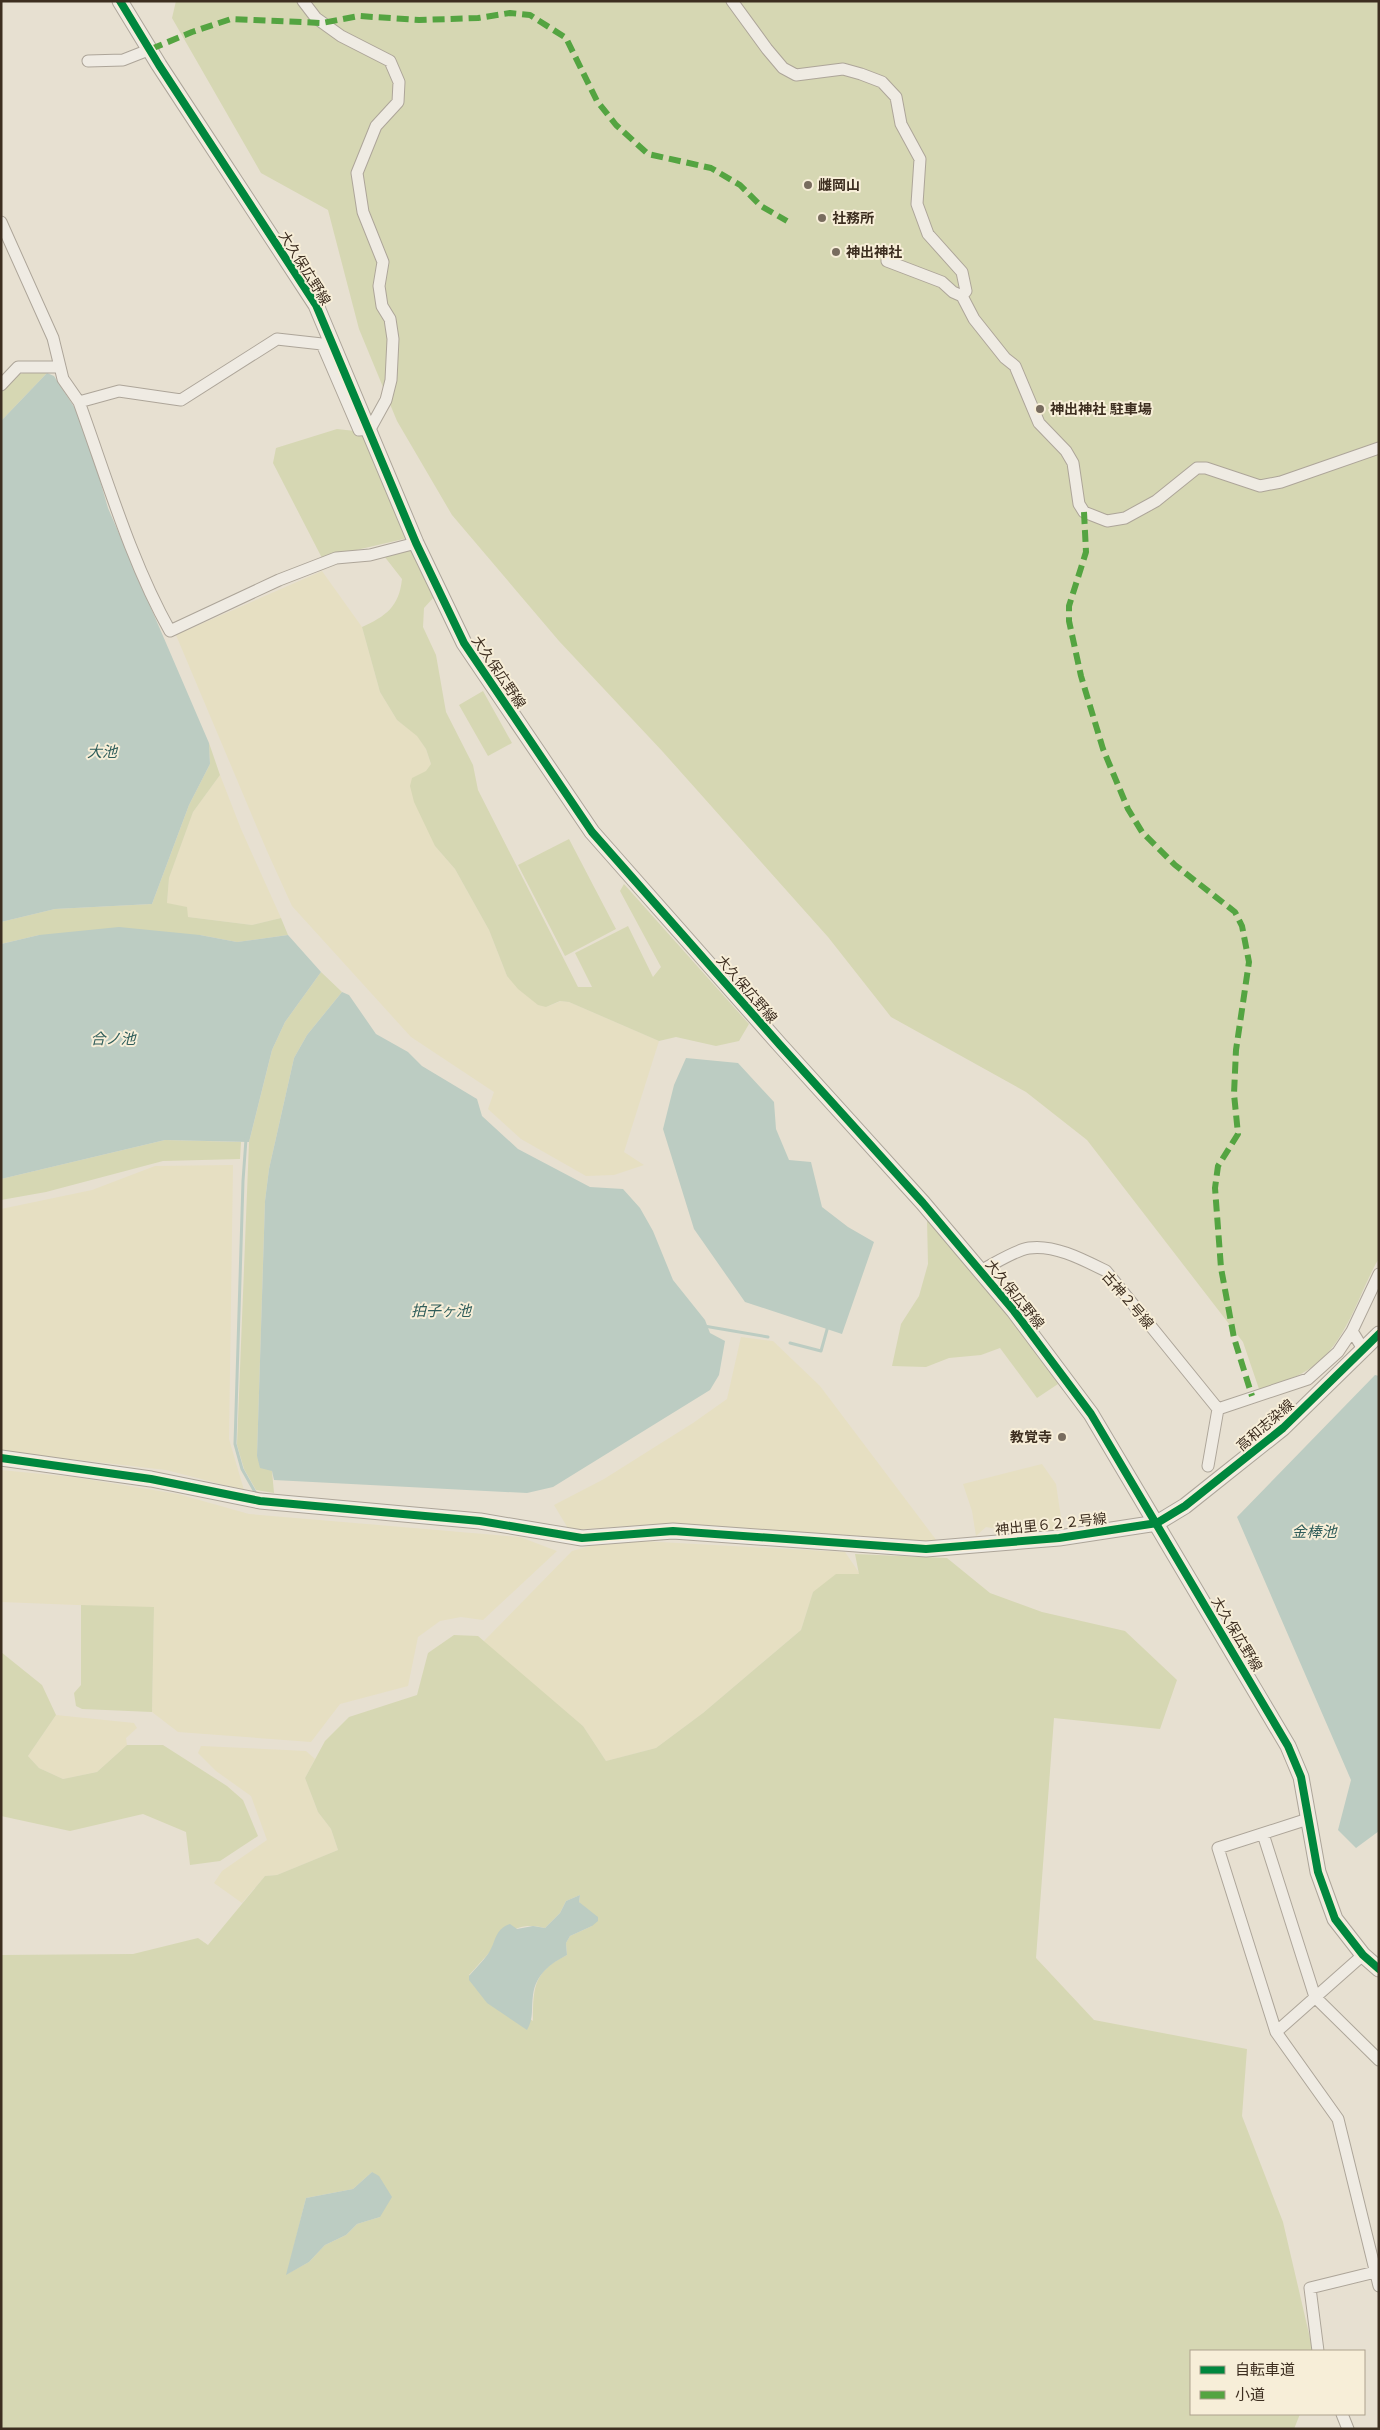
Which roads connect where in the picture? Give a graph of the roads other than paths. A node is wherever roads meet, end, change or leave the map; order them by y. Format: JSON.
{"nodes":[{"id":1,"x":120,"y":1,"type":"edge"},
{"id":2,"x":303,"y":1,"type":"edge"},
{"id":3,"x":732,"y":1,"type":"edge"},
{"id":4,"x":150,"y":49,"type":"junction"},
{"id":5,"x":88,"y":60,"type":"dead end"},
{"id":6,"x":1,"y":222,"type":"edge"},
{"id":7,"x":887,"y":261,"type":"dead end"},
{"id":8,"x":962,"y":296,"type":"junction"},
{"id":9,"x":60,"y":366,"type":"junction"},
{"id":10,"x":1,"y":385,"type":"edge"},
{"id":11,"x":79,"y":402,"type":"junction"},
{"id":12,"x":370,"y":430,"type":"junction"},
{"id":13,"x":1379,"y":448,"type":"edge"},
{"id":14,"x":416,"y":543,"type":"junction"},
{"id":15,"x":980,"y":1271,"type":"junction"},
{"id":16,"x":1379,"y":1274,"type":"edge"},
{"id":17,"x":1352,"y":1331,"type":"junction"},
{"id":18,"x":1379,"y":1334,"type":"edge"},
{"id":19,"x":1363,"y":1349,"type":"junction"},
{"id":20,"x":1218,"y":1409,"type":"junction"},
{"id":21,"x":1,"y":1458,"type":"edge"},
{"id":22,"x":1208,"y":1466,"type":"dead end"},
{"id":23,"x":1157,"y":1523,"type":"junction"},
{"id":24,"x":1308,"y":1819,"type":"junction"},
{"id":25,"x":1263,"y":1834,"type":"junction"},
{"id":26,"x":1363,"y":1955,"type":"junction"},
{"id":27,"x":1379,"y":1969,"type":"edge"},
{"id":28,"x":1315,"y":1997,"type":"junction"},
{"id":29,"x":1276,"y":2032,"type":"junction"},
{"id":30,"x":1379,"y":2060,"type":"edge"},
{"id":31,"x":1377,"y":2271,"type":"edge"},
{"id":32,"x":1379,"y":2286,"type":"edge"},
{"id":33,"x":1318,"y":2350,"type":"edge"},
{"id":34,"x":1342,"y":2415,"type":"edge"},
{"id":35,"x":1348,"y":2429,"type":"edge"}],
"edges":[{"from":1,"to":4,"type":"street","name":"大久保広野線"},
{"from":2,"to":12,"type":"street"},
{"from":3,"to":8,"type":"street"},
{"from":4,"to":5,"type":"street"},
{"from":4,"to":12,"type":"street","name":"大久保広野線"},
{"from":6,"to":9,"type":"street"},
{"from":7,"to":8,"type":"street"},
{"from":8,"to":13,"type":"street"},
{"from":9,"to":10,"type":"street"},
{"from":9,"to":11,"type":"street"},
{"from":11,"to":12,"type":"street"},
{"from":11,"to":14,"type":"street"},
{"from":12,"to":14,"type":"street","name":"大久保広野線"},
{"from":14,"to":15,"type":"street","name":"大久保広野線"},
{"from":15,"to":20,"type":"street","name":"古神２号線"},
{"from":15,"to":23,"type":"street","name":"大久保広野線"},
{"from":16,"to":17,"type":"street"},
{"from":17,"to":19,"type":"street"},
{"from":17,"to":20,"type":"street"},
{"from":18,"to":19,"type":"street","name":"高和志染線"},
{"from":19,"to":23,"type":"street","name":"高和志染線"},
{"from":20,"to":22,"type":"street"},
{"from":21,"to":23,"type":"street","name":"神出里６２２号線"},
{"from":23,"to":24,"type":"street","name":"大久保広野線"},
{"from":24,"to":25,"type":"street"},
{"from":24,"to":26,"type":"street","name":"大久保広野線"},
{"from":25,"to":28,"type":"street"},
{"from":25,"to":29,"type":"street"},
{"from":26,"to":27,"type":"street","name":"大久保広野線"},
{"from":26,"to":28,"type":"street"},
{"from":28,"to":29,"type":"street"},
{"from":28,"to":30,"type":"street"},
{"from":29,"to":31,"type":"street"},
{"from":31,"to":32,"type":"street"},
{"from":31,"to":33,"type":"street"},
{"from":34,"to":35,"type":"street"}]}
